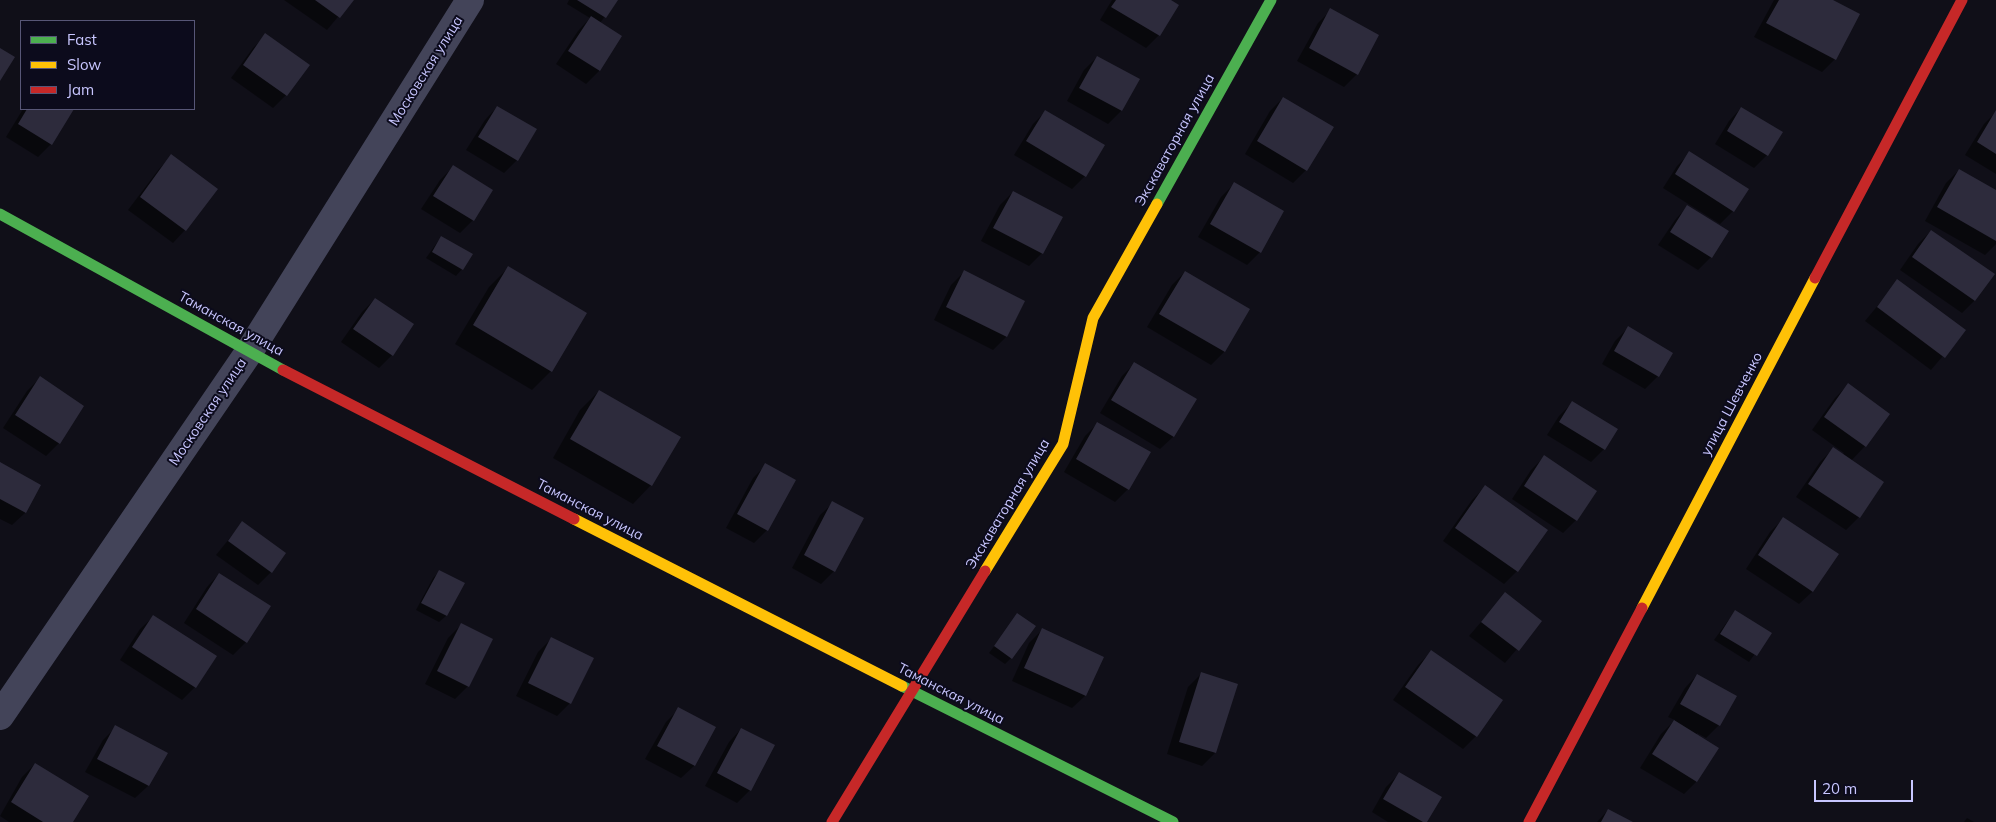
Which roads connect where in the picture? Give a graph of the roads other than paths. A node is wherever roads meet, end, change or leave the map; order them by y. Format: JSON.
{"nodes":[{"id":1,"x":470,"y":0,"type":"edge"},
{"id":2,"x":1271,"y":0,"type":"edge"},
{"id":3,"x":1962,"y":0,"type":"edge"},
{"id":4,"x":0,"y":214,"type":"edge"},
{"id":5,"x":250,"y":352,"type":"junction"},
{"id":6,"x":910,"y":691,"type":"junction"},
{"id":7,"x":0,"y":716,"type":"edge"},
{"id":8,"x":832,"y":822,"type":"edge"},
{"id":9,"x":1173,"y":822,"type":"edge"},
{"id":10,"x":1529,"y":822,"type":"edge"}],
"edges":[{"from":1,"to":5,"type":"street","name":"Московская улица"},
{"from":2,"to":6,"type":"street","name":"Экскаваторная улица"},
{"from":3,"to":10,"type":"street","name":"улица Шевченко"},
{"from":4,"to":5,"type":"street","name":"Таманская улица"},
{"from":5,"to":6,"type":"street","name":"Таманская улица"},
{"from":5,"to":7,"type":"street","name":"Московская улица"},
{"from":6,"to":8,"type":"street","name":"Экскаваторная улица"},
{"from":6,"to":9,"type":"street","name":"Таманская улица"}]}
